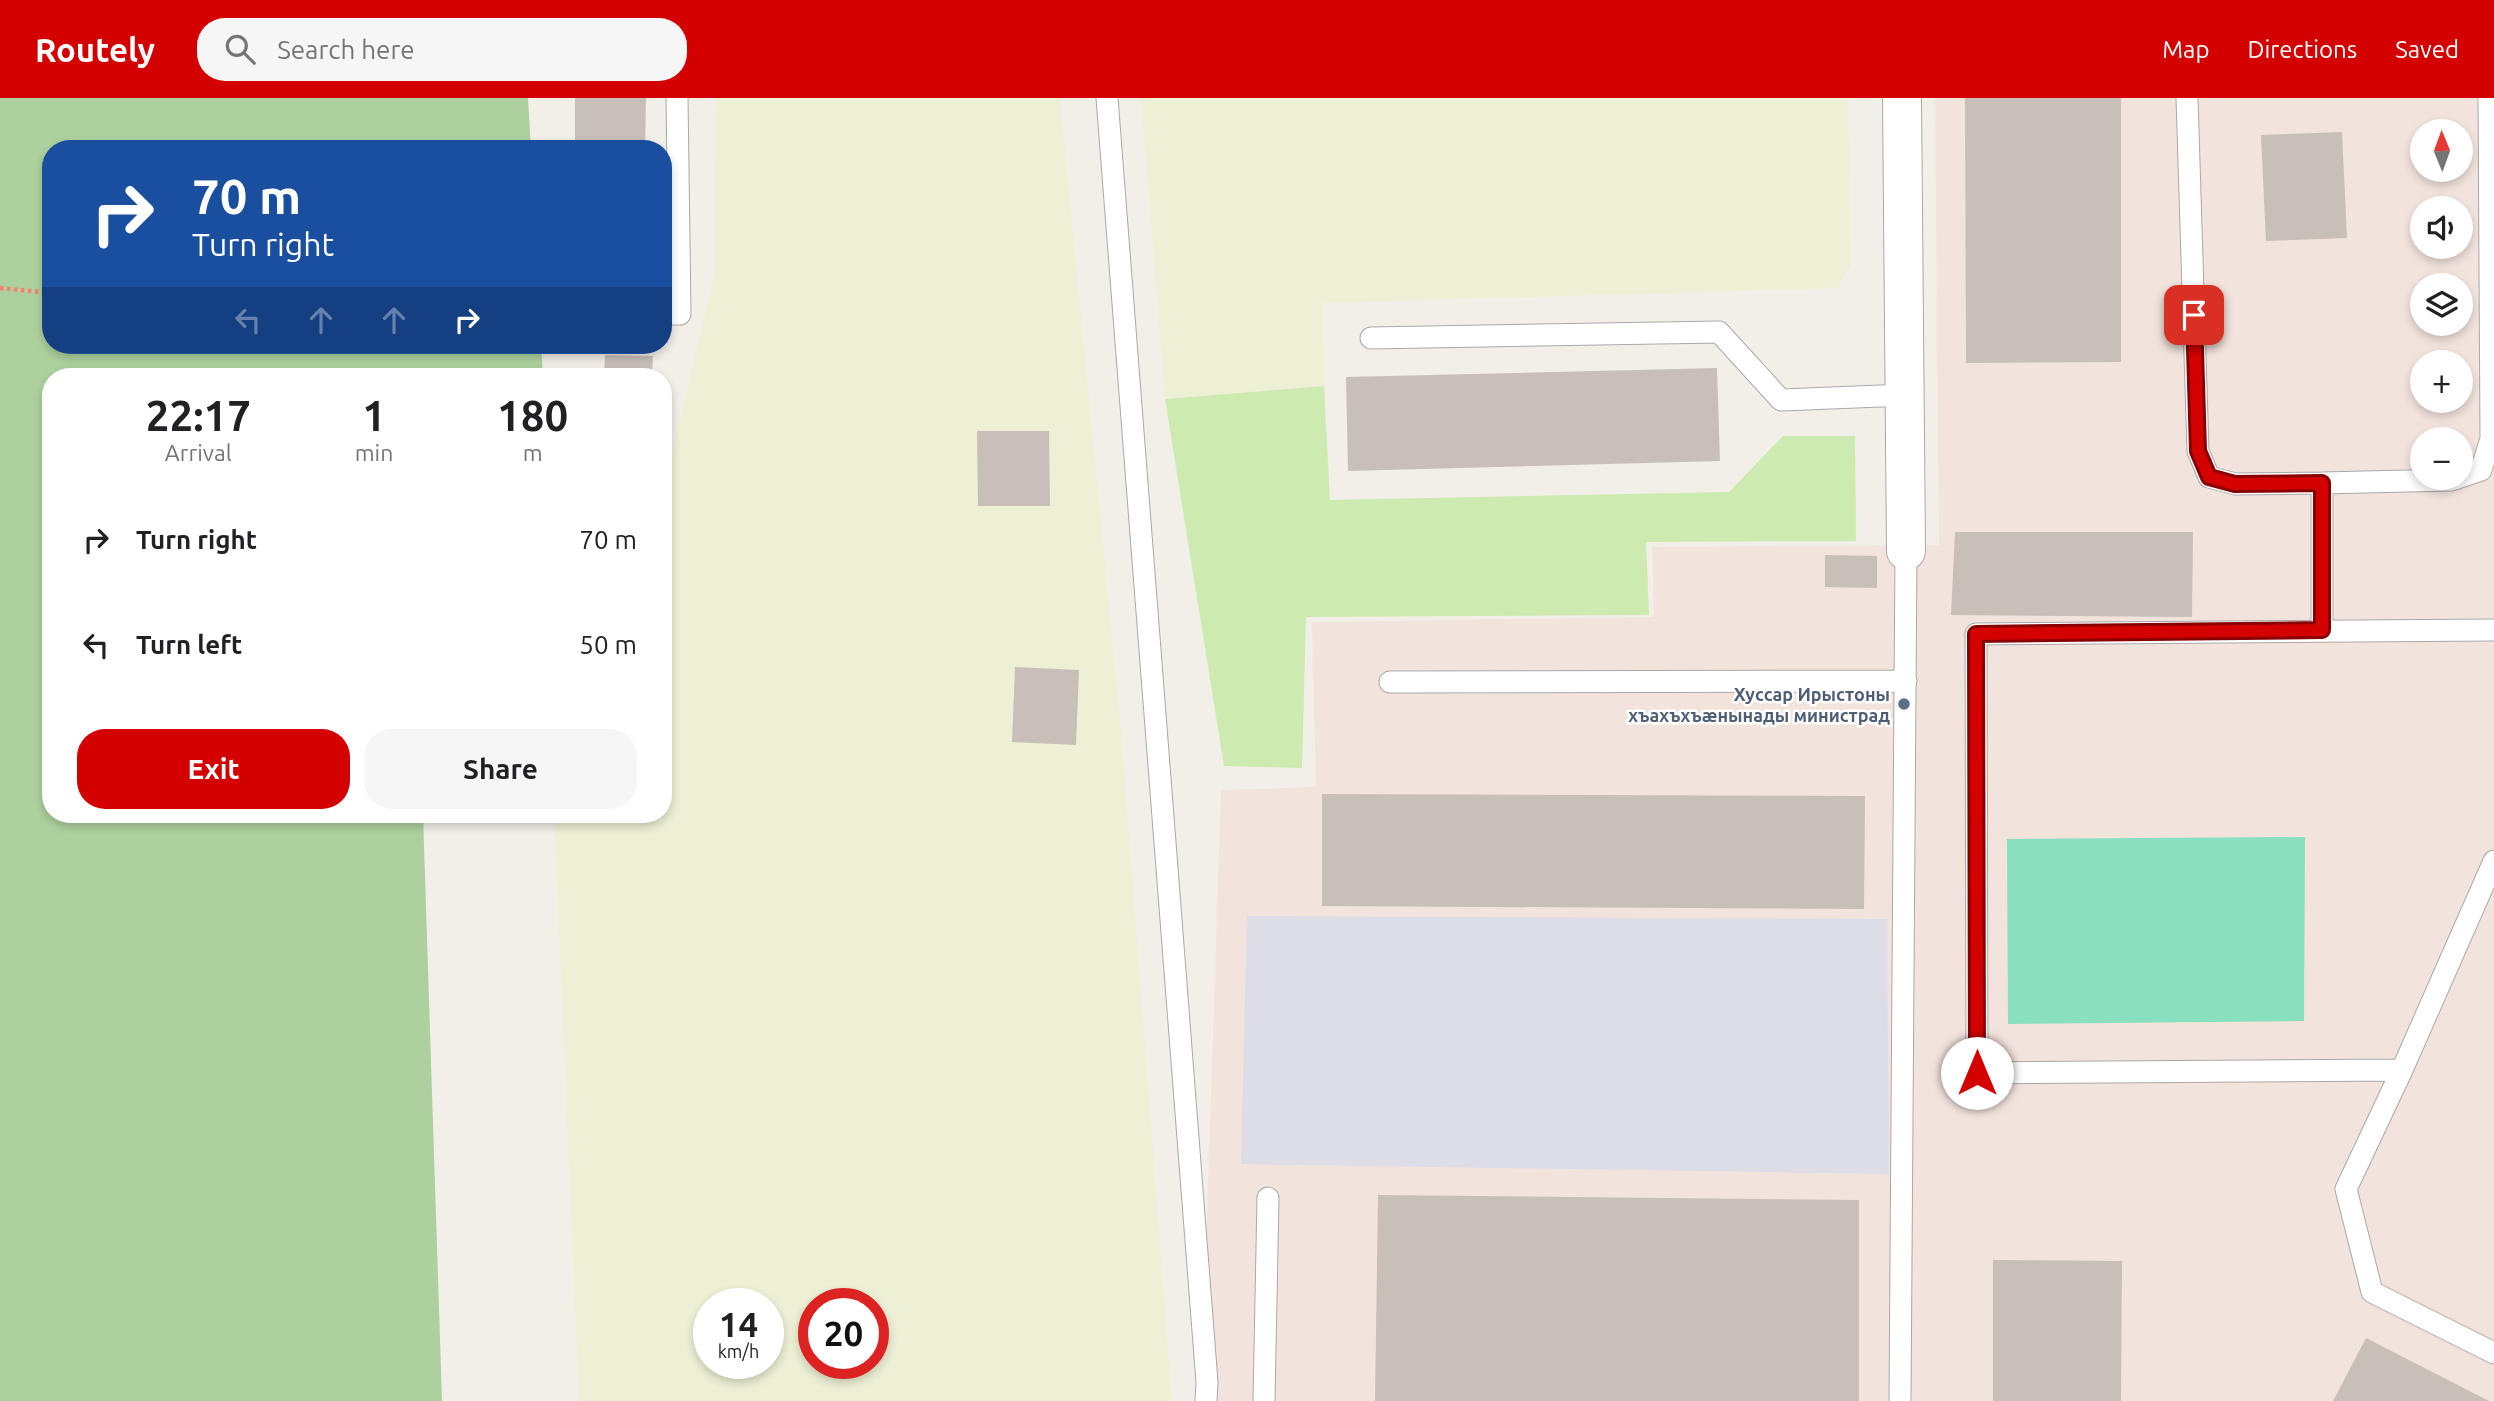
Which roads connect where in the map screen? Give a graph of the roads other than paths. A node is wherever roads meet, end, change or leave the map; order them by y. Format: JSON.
{"nodes":[{"id":1,"x":677,"y":98,"type":"edge"},
{"id":2,"x":1107,"y":98,"type":"edge"},
{"id":3,"x":1902,"y":98,"type":"edge"},
{"id":4,"x":2187,"y":98,"type":"edge"},
{"id":5,"x":2489,"y":98,"type":"edge"},
{"id":6,"x":672,"y":314,"type":"edge"},
{"id":7,"x":1371,"y":338,"type":"dead end"},
{"id":8,"x":1906,"y":395,"type":"junction"},
{"id":9,"x":2473,"y":473,"type":"edge"},
{"id":10,"x":2410,"y":482,"type":"edge"},
{"id":11,"x":2322,"y":483,"type":"junction"},
{"id":12,"x":1906,"y":551,"type":"joint"},
{"id":13,"x":2322,"y":630,"type":"junction"},
{"id":14,"x":2494,"y":630,"type":"edge"},
{"id":15,"x":1906,"y":681,"type":"junction"},
{"id":16,"x":1390,"y":682,"type":"dead end"},
{"id":17,"x":2494,"y":862,"type":"edge"},
{"id":18,"x":2402,"y":1070,"type":"junction"},
{"id":19,"x":1268,"y":1198,"type":"dead end"},
{"id":20,"x":2494,"y":1353,"type":"edge"},
{"id":21,"x":1206,"y":1401,"type":"edge"},
{"id":22,"x":1264,"y":1401,"type":"edge"},
{"id":23,"x":1900,"y":1401,"type":"edge"}],
"edges":[{"from":1,"to":6,"type":"lane"},
{"from":2,"to":21,"type":"lane"},
{"from":3,"to":8,"type":"street"},
{"from":4,"to":11,"type":"lane"},
{"from":5,"to":9,"type":"lane"},
{"from":7,"to":8,"type":"lane"},
{"from":8,"to":12,"type":"street"},
{"from":10,"to":11,"type":"lane"},
{"from":11,"to":13,"type":"lane"},
{"from":12,"to":15,"type":"lane"},
{"from":13,"to":14,"type":"lane"},
{"from":13,"to":18,"type":"lane"},
{"from":15,"to":16,"type":"lane"},
{"from":15,"to":23,"type":"lane"},
{"from":17,"to":18,"type":"lane"},
{"from":18,"to":20,"type":"lane"},
{"from":19,"to":22,"type":"lane"}]}
